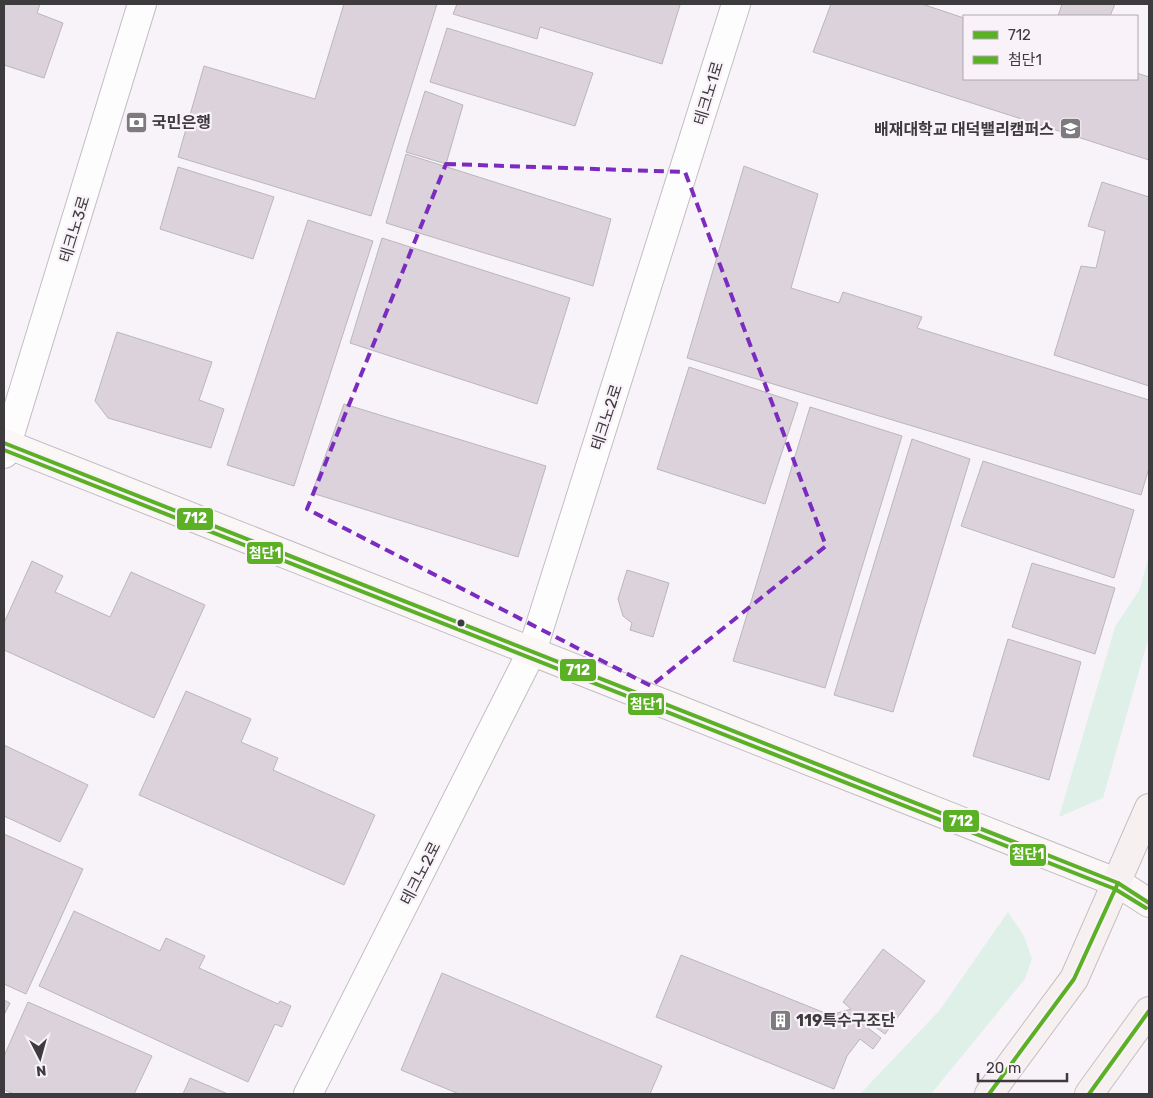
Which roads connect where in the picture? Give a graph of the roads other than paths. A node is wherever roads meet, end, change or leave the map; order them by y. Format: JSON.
{"nodes":[{"id":1,"x":142,"y":4,"type":"edge"},
{"id":2,"x":736,"y":4,"type":"edge"},
{"id":3,"x":680,"y":182,"type":"joint"},
{"id":4,"x":5,"y":447,"type":"edge"},
{"id":5,"x":532,"y":651,"type":"junction"},
{"id":6,"x":1149,"y":808,"type":"edge"},
{"id":7,"x":1118,"y":883,"type":"junction"},
{"id":8,"x":1149,"y":903,"type":"edge"},
{"id":9,"x":1149,"y":1011,"type":"edge"},
{"id":10,"x":308,"y":1094,"type":"edge"},
{"id":11,"x":989,"y":1094,"type":"edge"},
{"id":12,"x":1089,"y":1094,"type":"edge"}],
"edges":[{"from":1,"to":4,"type":"street","name":"테크노3로"},
{"from":2,"to":3,"type":"street","name":"테크노1로"},
{"from":3,"to":5,"type":"street","name":"테크노2로"},
{"from":4,"to":5,"type":"main road"},
{"from":5,"to":7,"type":"main road"},
{"from":5,"to":10,"type":"street","name":"테크노2로"},
{"from":6,"to":7,"type":"main road"},
{"from":7,"to":8,"type":"main road"},
{"from":7,"to":11,"type":"main road"},
{"from":9,"to":12,"type":"main road"}]}
